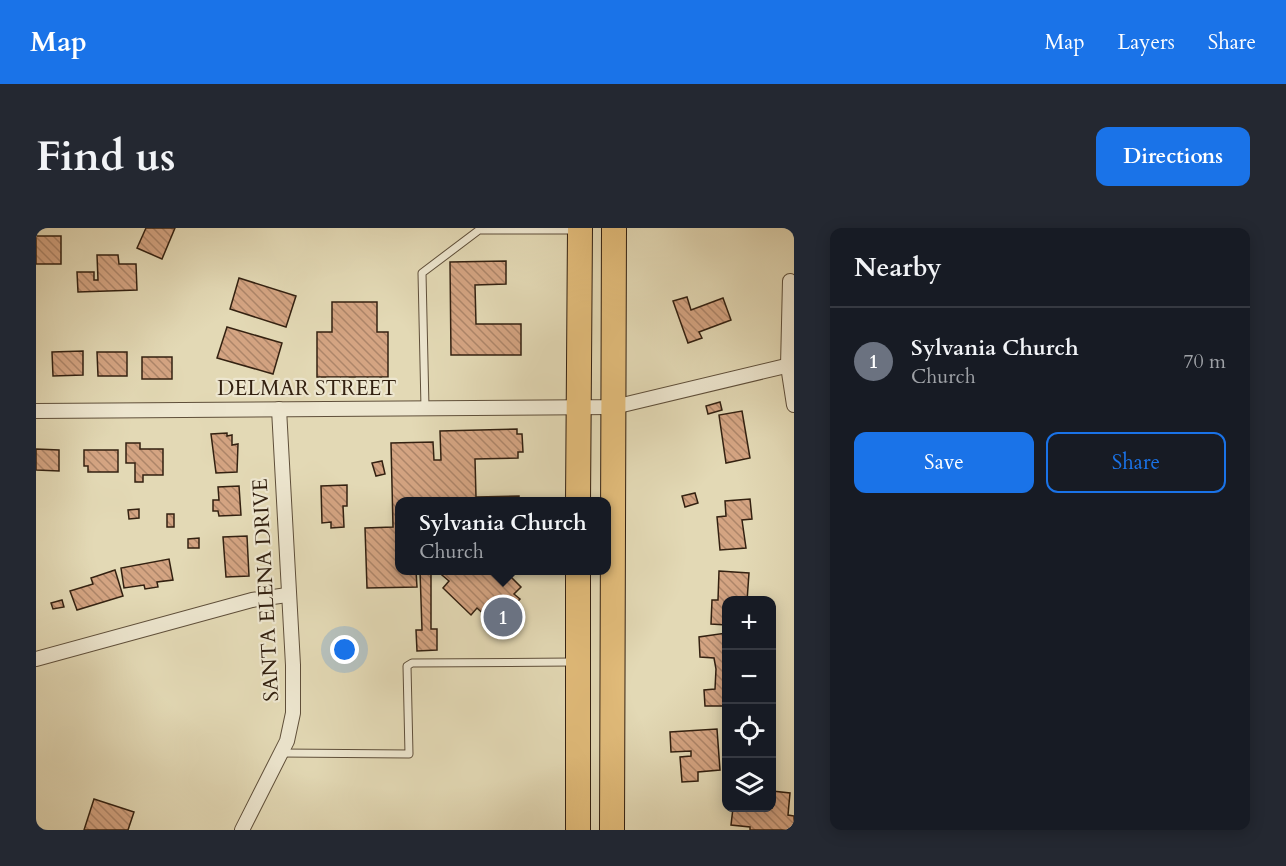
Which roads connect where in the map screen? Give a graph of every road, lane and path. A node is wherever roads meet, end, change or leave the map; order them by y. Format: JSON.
{"nodes":[{"id":1,"x":614,"y":228,"type":"edge"},
{"id":2,"x":580,"y":229,"type":"edge"},
{"id":3,"x":790,"y":281,"type":"dead end"},
{"id":4,"x":791,"y":365,"type":"edge"},
{"id":5,"x":794,"y":405,"type":"edge"},
{"id":6,"x":578,"y":407,"type":"junction"},
{"id":7,"x":614,"y":407,"type":"junction"},
{"id":8,"x":424,"y":408,"type":"junction"},
{"id":9,"x":279,"y":410,"type":"junction"},
{"id":10,"x":36,"y":411,"type":"edge"},
{"id":11,"x":578,"y":497,"type":"edge"},
{"id":12,"x":578,"y":575,"type":"edge"},
{"id":13,"x":287,"y":595,"type":"junction"},
{"id":14,"x":36,"y":659,"type":"edge"},
{"id":15,"x":578,"y":662,"type":"junction"},
{"id":16,"x":281,"y":753,"type":"junction"},
{"id":17,"x":242,"y":830,"type":"edge"},
{"id":18,"x":578,"y":830,"type":"edge"},
{"id":19,"x":612,"y":830,"type":"edge"}],
"edges":[{"from":1,"to":7,"type":"highway"},
{"from":2,"to":6,"type":"highway"},
{"from":2,"to":8,"type":"lane"},
{"from":3,"to":4,"type":"street"},
{"from":4,"to":5,"type":"street"},
{"from":4,"to":7,"type":"street","name":"DELMAR STREET"},
{"from":6,"to":7,"type":"street","name":"DELMAR STREET"},
{"from":6,"to":8,"type":"street","name":"DELMAR STREET"},
{"from":6,"to":11,"type":"highway"},
{"from":7,"to":19,"type":"highway"},
{"from":8,"to":9,"type":"street","name":"DELMAR STREET"},
{"from":9,"to":10,"type":"street","name":"DELMAR STREET"},
{"from":9,"to":13,"type":"street","name":"SANTA ELENA DRIVE"},
{"from":12,"to":15,"type":"highway"},
{"from":13,"to":14,"type":"street"},
{"from":13,"to":16,"type":"street","name":"SANTA ELENA DRIVE"},
{"from":15,"to":16,"type":"lane"},
{"from":15,"to":18,"type":"highway"},
{"from":16,"to":17,"type":"street","name":"SANTA ELENA DRIVE"}]}
